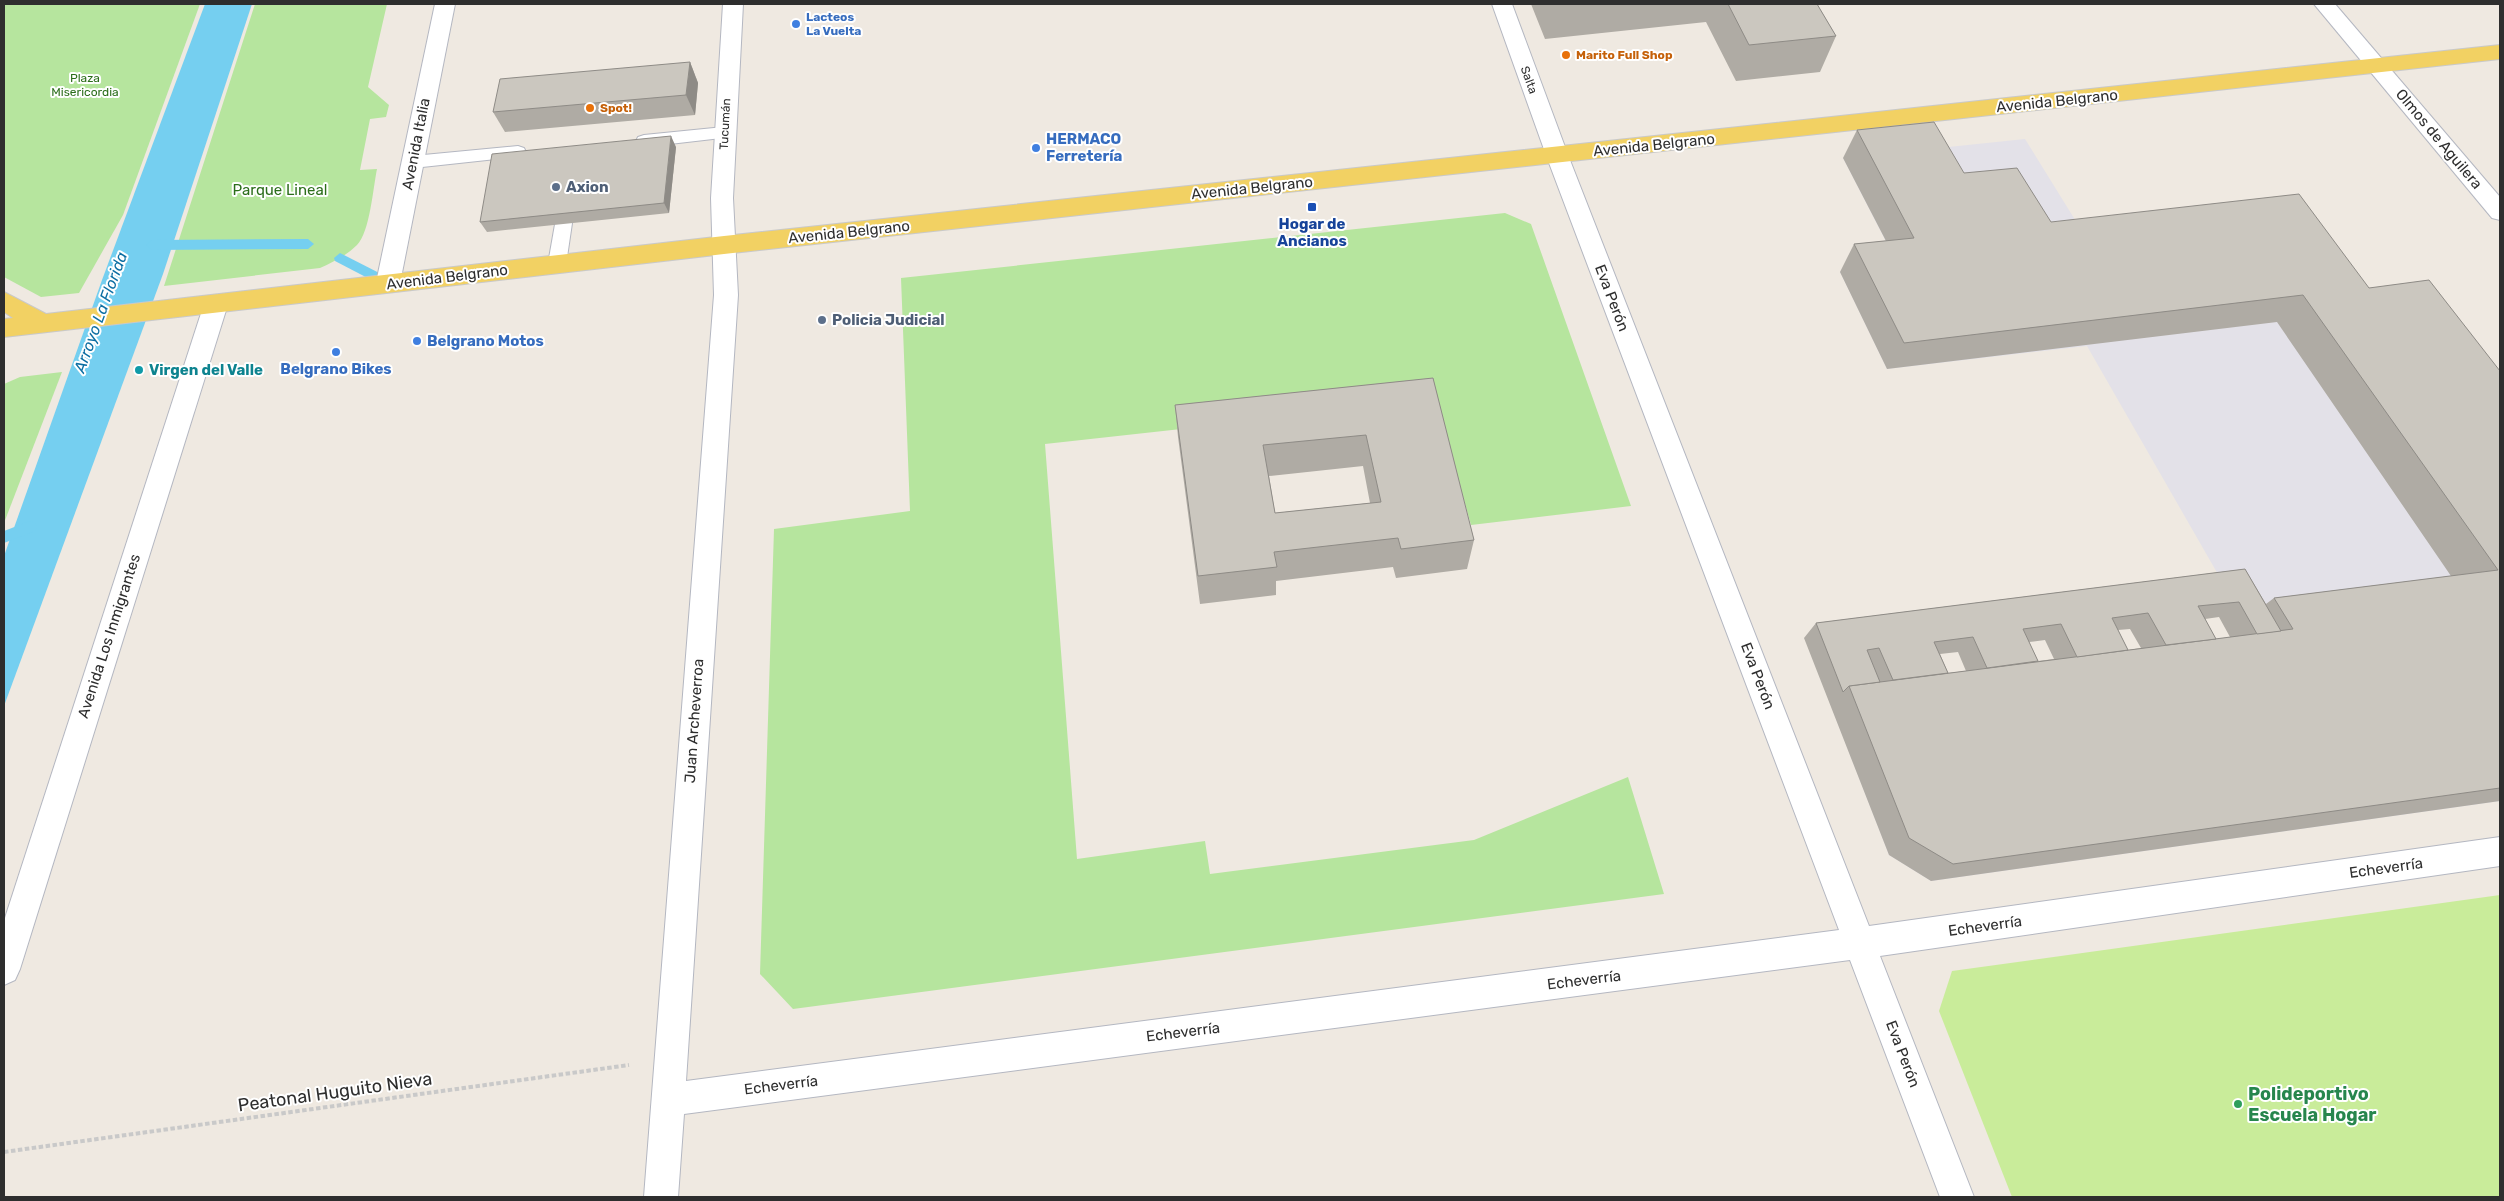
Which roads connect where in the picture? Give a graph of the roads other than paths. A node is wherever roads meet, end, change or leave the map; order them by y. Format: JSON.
{"nodes":[{"id":1,"x":445,"y":4,"type":"edge"},
{"id":2,"x":733,"y":4,"type":"edge"},
{"id":3,"x":1502,"y":4,"type":"edge"},
{"id":4,"x":2324,"y":4,"type":"edge"},
{"id":5,"x":2500,"y":52,"type":"edge"},
{"id":6,"x":2377,"y":66,"type":"junction"},
{"id":7,"x":724,"y":133,"type":"junction"},
{"id":8,"x":625,"y":143,"type":"edge"},
{"id":9,"x":537,"y":151,"type":"edge"},
{"id":10,"x":1557,"y":155,"type":"junction"},
{"id":11,"x":413,"y":162,"type":"junction"},
{"id":12,"x":570,"y":176,"type":"edge"},
{"id":13,"x":2500,"y":212,"type":"edge"},
{"id":14,"x":724,"y":245,"type":"junction"},
{"id":15,"x":558,"y":264,"type":"junction"},
{"id":16,"x":388,"y":284,"type":"junction"},
{"id":17,"x":4,"y":302,"type":"edge"},
{"id":18,"x":216,"y":304,"type":"junction"},
{"id":19,"x":44,"y":324,"type":"junction"},
{"id":20,"x":4,"y":328,"type":"edge"},
{"id":21,"x":2500,"y":852,"type":"edge"},
{"id":22,"x":1861,"y":943,"type":"junction"},
{"id":23,"x":4,"y":969,"type":"edge"},
{"id":24,"x":667,"y":1100,"type":"junction"},
{"id":25,"x":661,"y":1197,"type":"edge"},
{"id":26,"x":1957,"y":1197,"type":"edge"}],
"edges":[{"from":1,"to":11,"type":"street","name":"Avenida Italia"},
{"from":2,"to":7,"type":"street","name":"Tucumán"},
{"from":3,"to":10,"type":"street","name":"Salta"},
{"from":4,"to":6,"type":"street","name":"Olmos de Aguilera"},
{"from":5,"to":6,"type":"main road","name":"Avenida Belgrano"},
{"from":6,"to":10,"type":"main road","name":"Avenida Belgrano"},
{"from":6,"to":13,"type":"street","name":"Olmos de Aguilera"},
{"from":7,"to":8,"type":"lane"},
{"from":7,"to":14,"type":"street","name":"Tucumán"},
{"from":9,"to":11,"type":"lane"},
{"from":10,"to":14,"type":"main road","name":"Avenida Belgrano"},
{"from":10,"to":22,"type":"street","name":"Eva Perón"},
{"from":11,"to":16,"type":"street","name":"Avenida Italia"},
{"from":12,"to":15,"type":"lane"},
{"from":14,"to":15,"type":"main road","name":"Avenida Belgrano"},
{"from":14,"to":24,"type":"street","name":"Juan Archeverroa"},
{"from":15,"to":16,"type":"main road","name":"Avenida Belgrano"},
{"from":16,"to":18,"type":"main road","name":"Avenida Belgrano"},
{"from":17,"to":19,"type":"main road"},
{"from":18,"to":19,"type":"main road","name":"Avenida Belgrano"},
{"from":18,"to":23,"type":"street","name":"Avenida Los Inmigrantes"},
{"from":19,"to":20,"type":"main road","name":"Avenida Belgrano"},
{"from":21,"to":22,"type":"street","name":"Echeverría"},
{"from":22,"to":24,"type":"street","name":"Echeverría"},
{"from":22,"to":26,"type":"street","name":"Eva Perón"},
{"from":24,"to":25,"type":"street","name":"Juan Archeverroa"}]}
